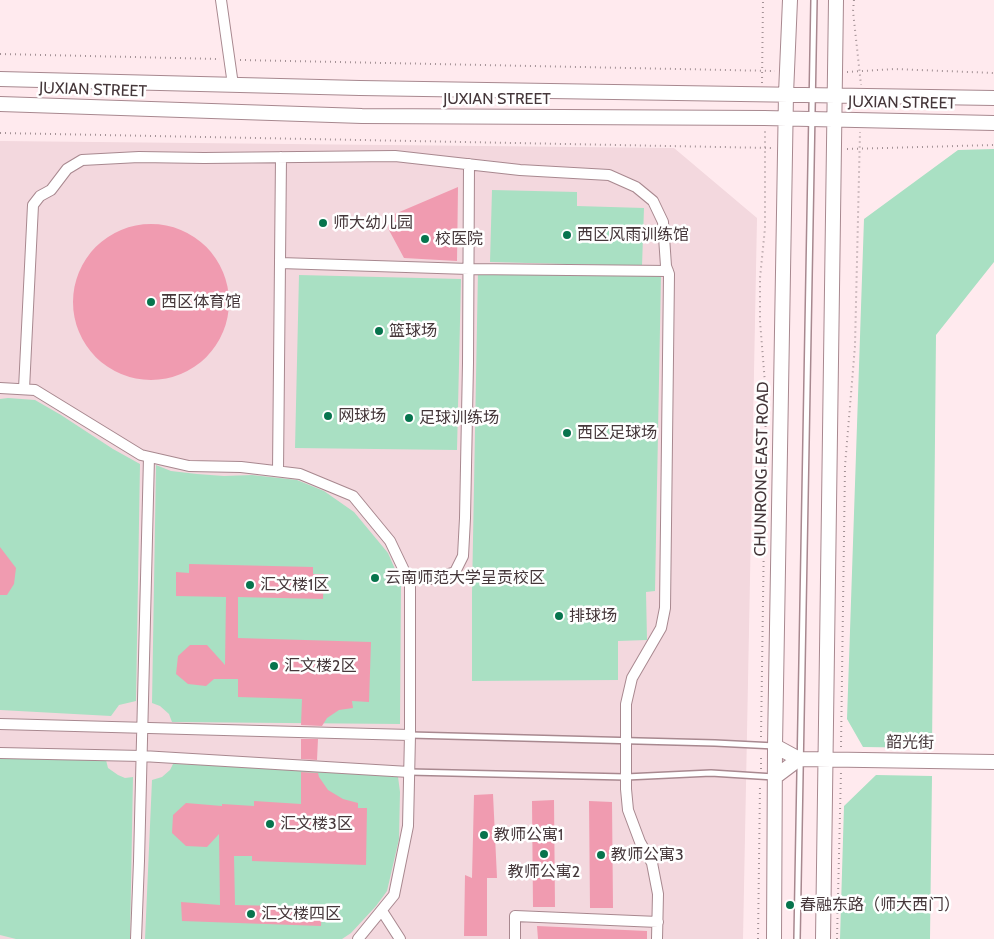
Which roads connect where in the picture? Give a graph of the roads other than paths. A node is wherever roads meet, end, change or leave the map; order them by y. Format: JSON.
{"nodes":[{"id":1,"x":221,"y":0,"type":"edge"},
{"id":2,"x":790,"y":0,"type":"edge"},
{"id":3,"x":814,"y":0,"type":"edge"},
{"id":4,"x":836,"y":0,"type":"edge"},
{"id":5,"x":0,"y":79,"type":"edge"},
{"id":6,"x":233,"y":85,"type":"junction"},
{"id":7,"x":786,"y":94,"type":"junction"},
{"id":8,"x":812,"y":94,"type":"junction"},
{"id":9,"x":834,"y":95,"type":"junction"},
{"id":10,"x":994,"y":98,"type":"edge"},
{"id":11,"x":0,"y":104,"type":"edge"},
{"id":12,"x":786,"y":119,"type":"junction"},
{"id":13,"x":812,"y":119,"type":"junction"},
{"id":14,"x":834,"y":120,"type":"junction"},
{"id":15,"x":994,"y":122,"type":"edge"},
{"id":16,"x":281,"y":157,"type":"junction"},
{"id":17,"x":470,"y":164,"type":"junction"},
{"id":18,"x":280,"y":264,"type":"junction"},
{"id":19,"x":469,"y":269,"type":"junction"},
{"id":20,"x":668,"y":271,"type":"junction"},
{"id":21,"x":0,"y":388,"type":"edge"},
{"id":22,"x":24,"y":389,"type":"junction"},
{"id":23,"x":149,"y":457,"type":"junction"},
{"id":24,"x":278,"y":471,"type":"junction"},
{"id":25,"x":408,"y":578,"type":"junction"},
{"id":26,"x":0,"y":724,"type":"edge"},
{"id":27,"x":143,"y":728,"type":"junction"},
{"id":28,"x":410,"y":735,"type":"junction"},
{"id":29,"x":626,"y":741,"type":"junction"},
{"id":30,"x":768,"y":746,"type":"junction"},
{"id":31,"x":0,"y":753,"type":"edge"},
{"id":32,"x":142,"y":756,"type":"junction"},
{"id":33,"x":799,"y":759,"type":"junction"},
{"id":34,"x":826,"y":760,"type":"junction"},
{"id":35,"x":994,"y":762,"type":"edge"},
{"id":36,"x":409,"y":772,"type":"junction"},
{"id":37,"x":626,"y":777,"type":"junction"},
{"id":38,"x":775,"y":777,"type":"junction"},
{"id":39,"x":382,"y":911,"type":"junction"},
{"id":40,"x":658,"y":922,"type":"junction"},
{"id":41,"x":136,"y":939,"type":"edge"},
{"id":42,"x":358,"y":939,"type":"edge"},
{"id":43,"x":400,"y":939,"type":"edge"},
{"id":44,"x":515,"y":939,"type":"edge"},
{"id":45,"x":657,"y":939,"type":"edge"},
{"id":46,"x":774,"y":939,"type":"edge"},
{"id":47,"x":797,"y":939,"type":"edge"},
{"id":48,"x":823,"y":939,"type":"edge"}],
"edges":[{"from":1,"to":6,"type":"street"},
{"from":2,"to":7,"type":"main road","name":"CHUNRONG EAST ROAD"},
{"from":3,"to":8,"type":"lane"},
{"from":4,"to":9,"type":"main road"},
{"from":5,"to":6,"type":"main road","name":"JUXIAN STREET"},
{"from":6,"to":7,"type":"main road","name":"JUXIAN STREET"},
{"from":7,"to":8,"type":"main road","name":"JUXIAN STREET"},
{"from":7,"to":12,"type":"main road","name":"CHUNRONG EAST ROAD"},
{"from":8,"to":9,"type":"main road","name":"JUXIAN STREET"},
{"from":8,"to":13,"type":"lane"},
{"from":9,"to":10,"type":"main road","name":"JUXIAN STREET"},
{"from":9,"to":14,"type":"main road"},
{"from":11,"to":12,"type":"main road","name":"JUXIAN STREET"},
{"from":12,"to":13,"type":"main road","name":"JUXIAN STREET"},
{"from":12,"to":30,"type":"main road","name":"CHUNRONG EAST ROAD"},
{"from":13,"to":14,"type":"main road","name":"JUXIAN STREET"},
{"from":13,"to":33,"type":"lane"},
{"from":14,"to":15,"type":"main road","name":"JUXIAN STREET"},
{"from":14,"to":34,"type":"main road"},
{"from":16,"to":17,"type":"street"},
{"from":16,"to":18,"type":"street"},
{"from":16,"to":22,"type":"street"},
{"from":17,"to":19,"type":"street"},
{"from":17,"to":20,"type":"street"},
{"from":18,"to":19,"type":"street"},
{"from":18,"to":24,"type":"street"},
{"from":19,"to":20,"type":"street"},
{"from":19,"to":25,"type":"street"},
{"from":20,"to":29,"type":"street"},
{"from":21,"to":22,"type":"street"},
{"from":22,"to":23,"type":"street"},
{"from":23,"to":24,"type":"street"},
{"from":23,"to":27,"type":"street"},
{"from":24,"to":25,"type":"street"},
{"from":25,"to":28,"type":"street"},
{"from":26,"to":27,"type":"street"},
{"from":27,"to":28,"type":"street"},
{"from":27,"to":32,"type":"street"},
{"from":28,"to":29,"type":"lane"},
{"from":28,"to":36,"type":"street"},
{"from":29,"to":30,"type":"lane"},
{"from":29,"to":37,"type":"street"},
{"from":30,"to":33,"type":"main road"},
{"from":30,"to":38,"type":"main road","name":"CHUNRONG EAST ROAD"},
{"from":31,"to":32,"type":"street"},
{"from":32,"to":36,"type":"street"},
{"from":32,"to":41,"type":"street"},
{"from":33,"to":34,"type":"main road","name":"韶光街"},
{"from":33,"to":38,"type":"main road"},
{"from":33,"to":47,"type":"lane"},
{"from":34,"to":35,"type":"main road","name":"韶光街"},
{"from":34,"to":48,"type":"main road"},
{"from":36,"to":37,"type":"lane"},
{"from":36,"to":39,"type":"street"},
{"from":37,"to":38,"type":"lane"},
{"from":37,"to":40,"type":"street"},
{"from":38,"to":46,"type":"main road","name":"CHUNRONG EAST ROAD"},
{"from":39,"to":42,"type":"street"},
{"from":39,"to":43,"type":"street"},
{"from":40,"to":44,"type":"street"},
{"from":40,"to":45,"type":"street"}]}
